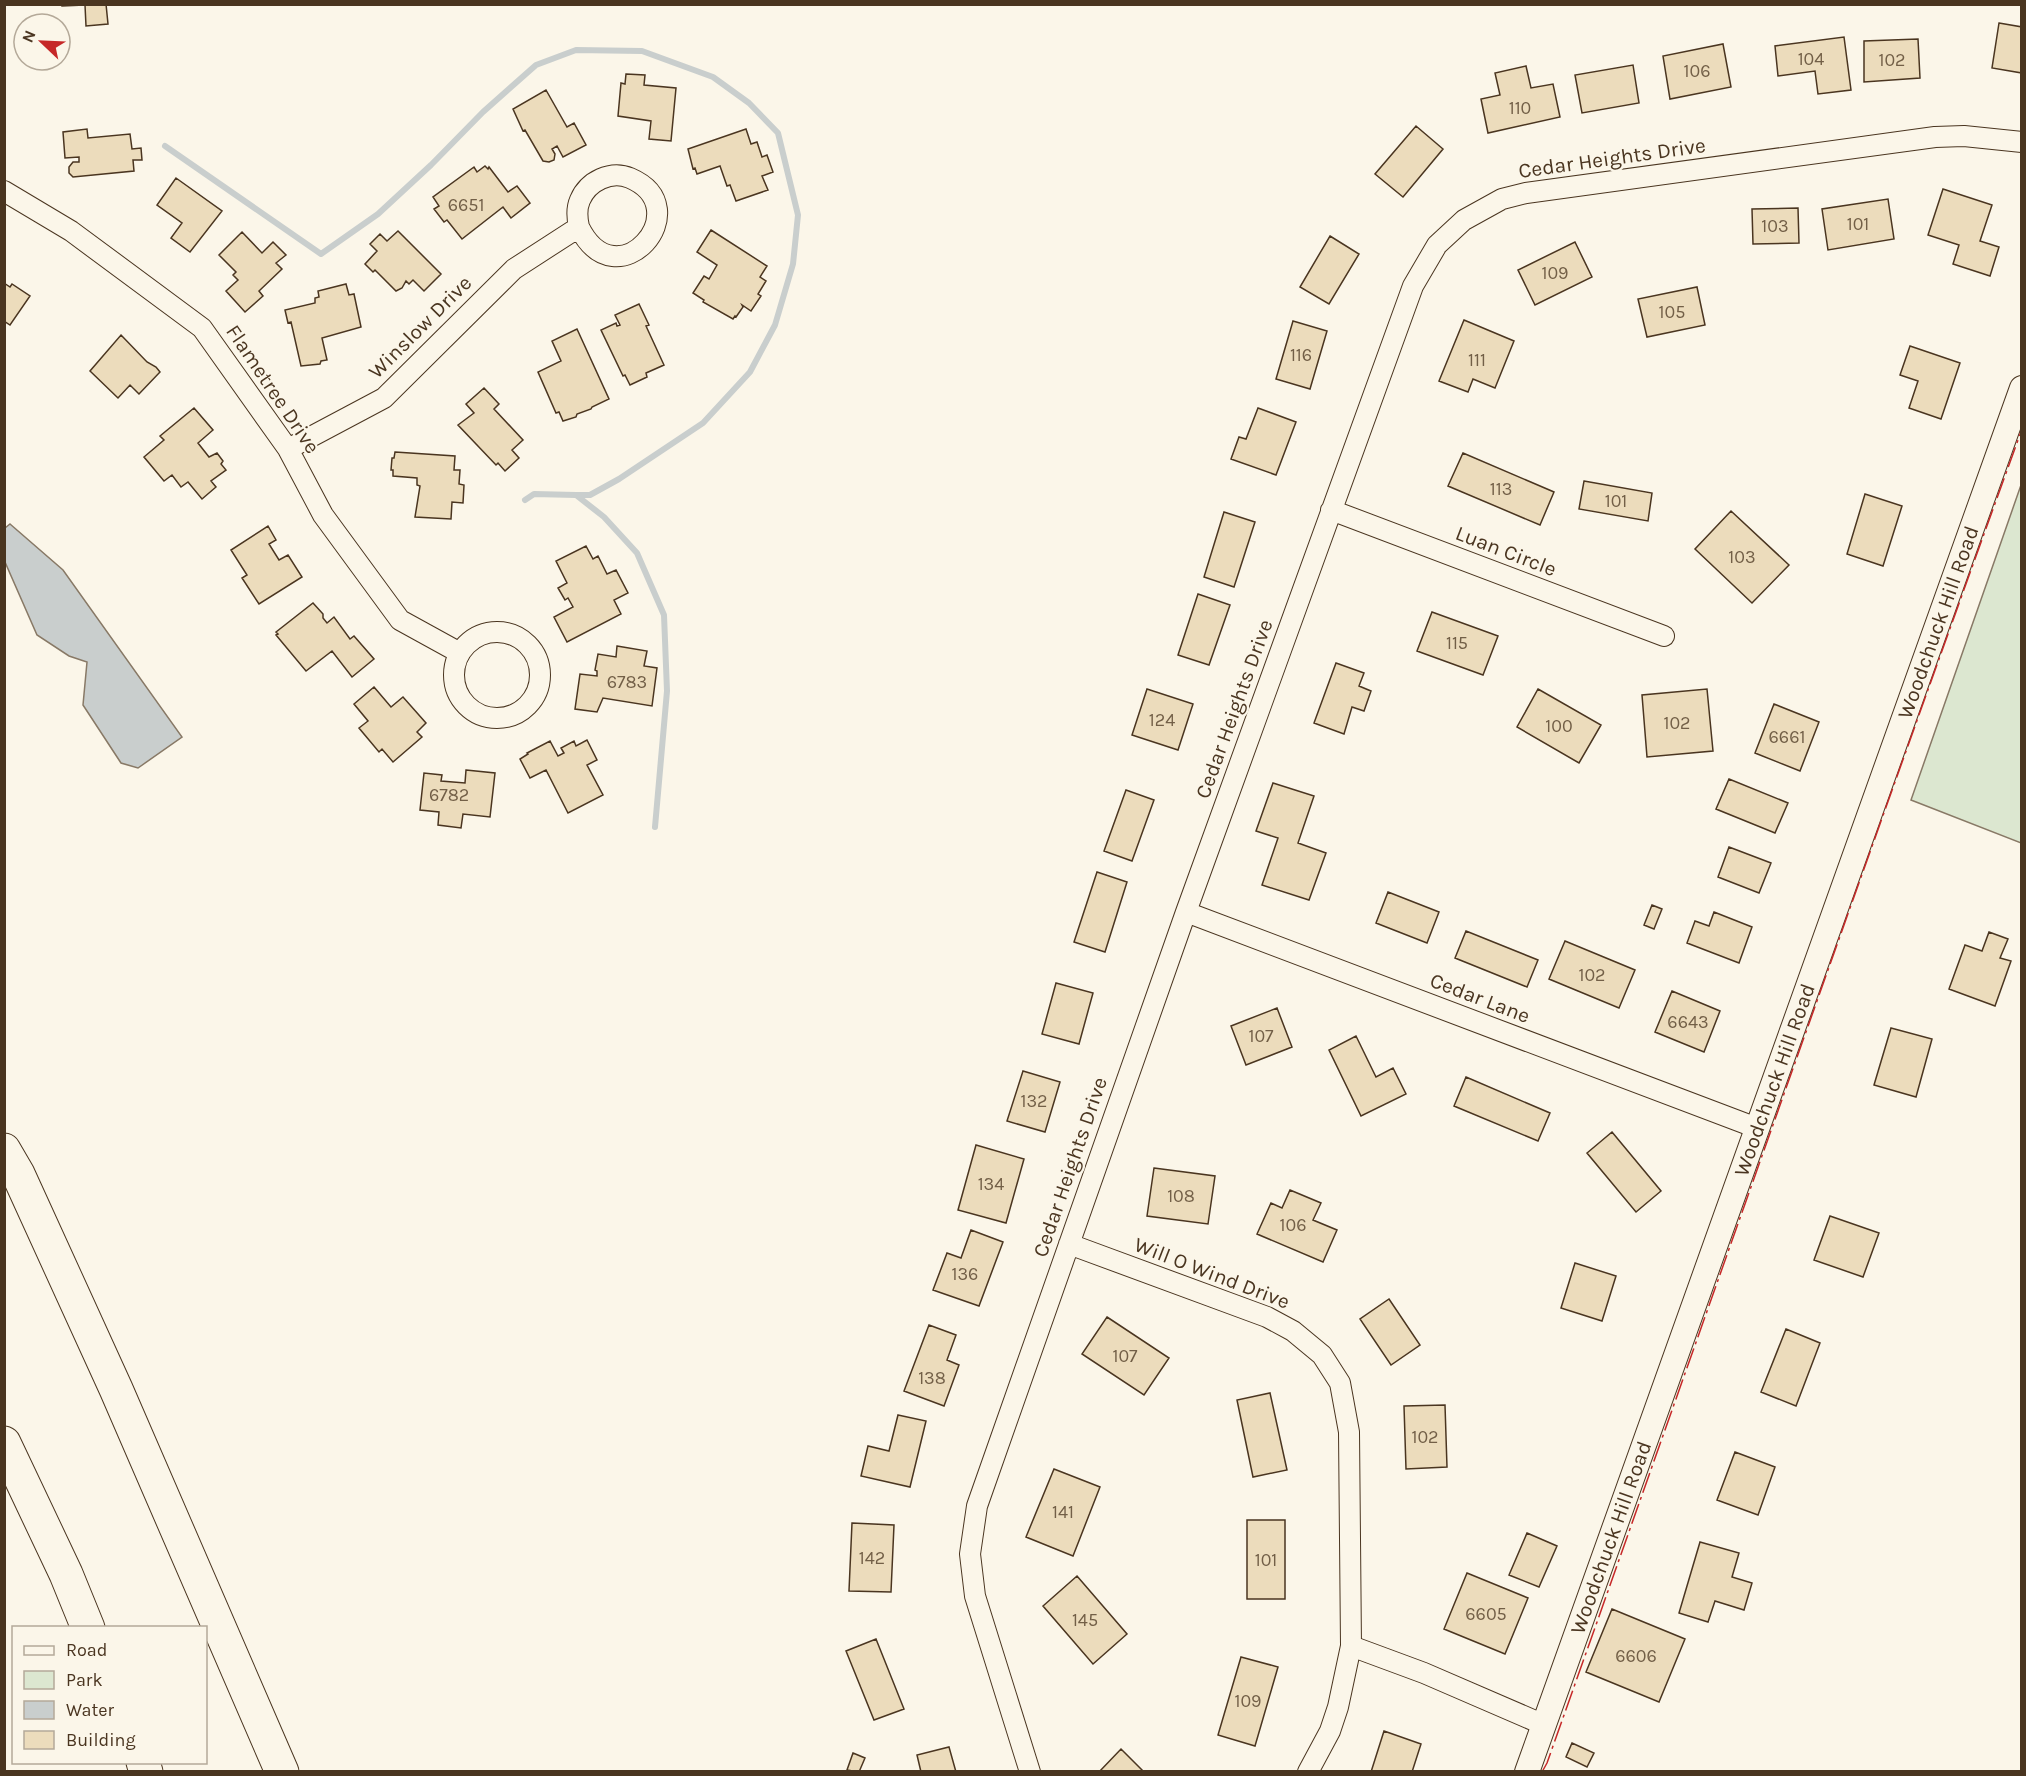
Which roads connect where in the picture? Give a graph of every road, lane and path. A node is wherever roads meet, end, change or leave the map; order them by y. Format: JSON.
{"nodes":[{"id":1,"x":2022,"y":142,"type":"edge"},
{"id":2,"x":4,"y":191,"type":"edge"},
{"id":3,"x":579,"y":227,"type":"junction"},
{"id":4,"x":2022,"y":388,"type":"edge"},
{"id":5,"x":288,"y":449,"type":"junction"},
{"id":6,"x":1331,"y":510,"type":"junction"},
{"id":7,"x":1664,"y":636,"type":"dead end"},
{"id":8,"x":460,"y":653,"type":"junction"},
{"id":9,"x":1186,"y":912,"type":"junction"},
{"id":10,"x":1757,"y":1128,"type":"junction"},
{"id":11,"x":4,"y":1150,"type":"edge"},
{"id":12,"x":1069,"y":1244,"type":"junction"},
{"id":13,"x":4,"y":1443,"type":"edge"},
{"id":14,"x":87,"y":1626,"type":"edge"},
{"id":15,"x":1351,"y":1646,"type":"junction"},
{"id":16,"x":1542,"y":1724,"type":"junction"},
{"id":17,"x":282,"y":1772,"type":"edge"},
{"id":18,"x":1030,"y":1772,"type":"edge"},
{"id":19,"x":1308,"y":1772,"type":"edge"},
{"id":20,"x":1527,"y":1772,"type":"edge"}],
"edges":[{"from":1,"to":6,"type":"street","name":"Cedar Heights Drive"},
{"from":2,"to":5,"type":"street","name":"Flametree Drive"},
{"from":3,"to":3,"type":"street"},
{"from":3,"to":5,"type":"street","name":"Winslow Drive"},
{"from":4,"to":10,"type":"street","name":"Woodchuck Hill Road"},
{"from":5,"to":8,"type":"street","name":"Flametree Drive"},
{"from":6,"to":7,"type":"street","name":"Luan Circle"},
{"from":6,"to":9,"type":"street","name":"Cedar Heights Drive"},
{"from":8,"to":8,"type":"street"},
{"from":9,"to":10,"type":"street","name":"Cedar Lane"},
{"from":9,"to":12,"type":"street","name":"Cedar Heights Drive"},
{"from":10,"to":16,"type":"street","name":"Woodchuck Hill Road"},
{"from":11,"to":17,"type":"highway"},
{"from":12,"to":15,"type":"street","name":"Will O Wind Drive"},
{"from":12,"to":18,"type":"street","name":"Cedar Heights Drive"},
{"from":13,"to":14,"type":"highway"},
{"from":15,"to":16,"type":"street"},
{"from":15,"to":19,"type":"street","name":"Will O Wind Drive"},
{"from":16,"to":20,"type":"street","name":"Woodchuck Hill Road"}]}
